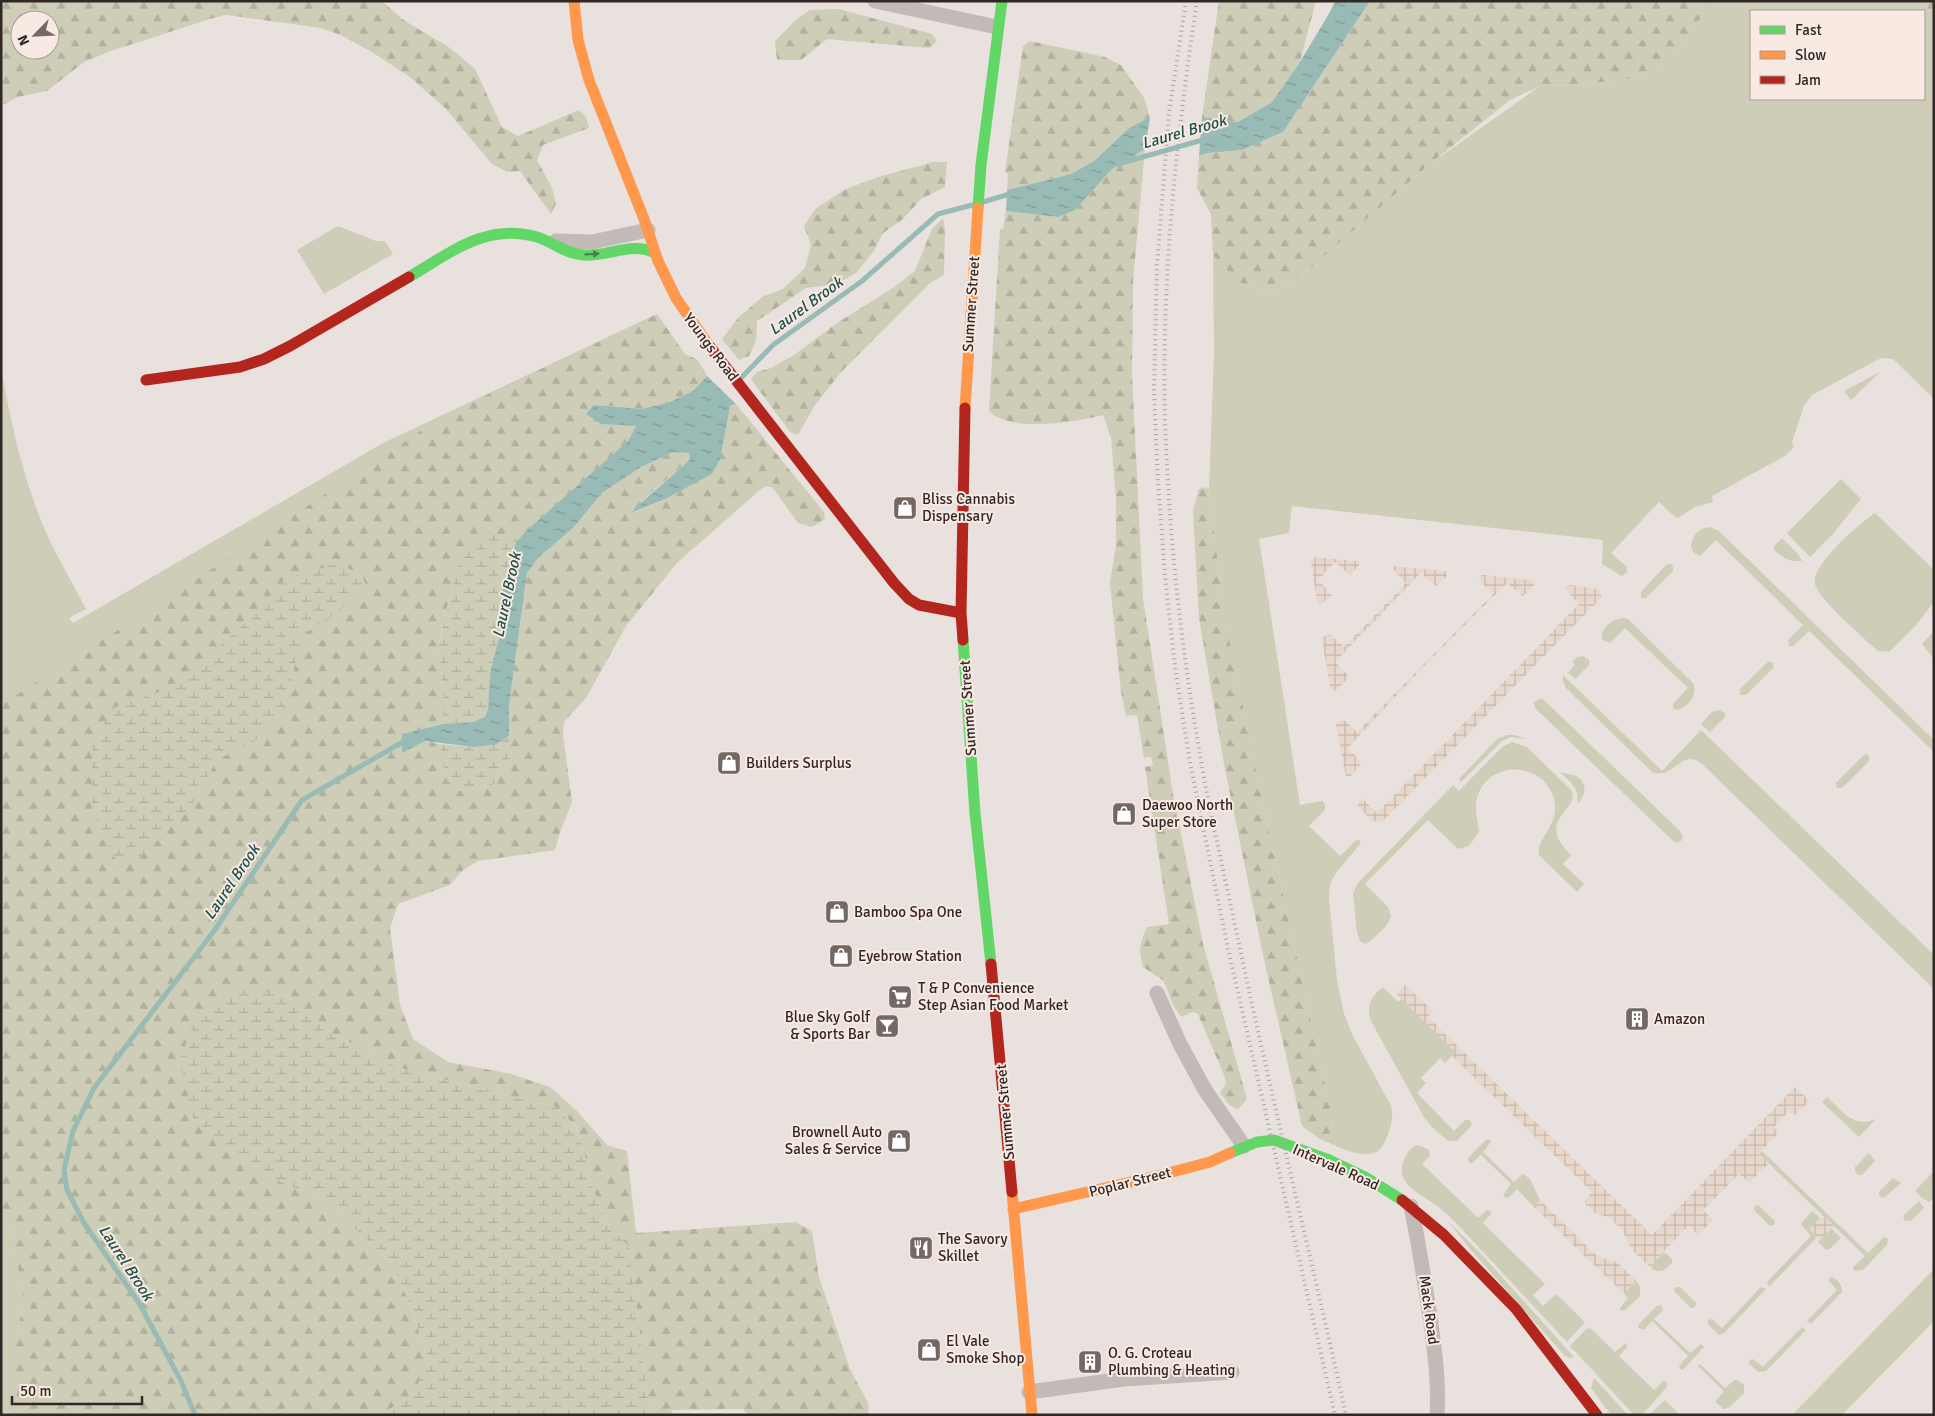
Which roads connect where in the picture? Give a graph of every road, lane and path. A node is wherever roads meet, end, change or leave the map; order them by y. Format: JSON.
{"nodes":[{"id":1,"x":574,"y":1,"type":"edge"},
{"id":2,"x":876,"y":1,"type":"edge"},
{"id":3,"x":1002,"y":1,"type":"edge"},
{"id":4,"x":997,"y":27,"type":"junction"},
{"id":5,"x":648,"y":230,"type":"junction"},
{"id":6,"x":547,"y":241,"type":"junction"},
{"id":7,"x":655,"y":253,"type":"junction"},
{"id":8,"x":146,"y":380,"type":"dead end"},
{"id":9,"x":961,"y":613,"type":"junction"},
{"id":10,"x":1157,"y":993,"type":"dead end"},
{"id":11,"x":1244,"y":1146,"type":"junction"},
{"id":12,"x":1411,"y":1206,"type":"junction"},
{"id":13,"x":1013,"y":1210,"type":"junction"},
{"id":14,"x":1232,"y":1372,"type":"dead end"},
{"id":15,"x":1029,"y":1392,"type":"junction"},
{"id":16,"x":1032,"y":1415,"type":"edge"},
{"id":17,"x":1437,"y":1415,"type":"edge"},
{"id":18,"x":1597,"y":1415,"type":"edge"}],
"edges":[{"from":1,"to":5,"type":"main road","name":"Youngs Road"},
{"from":2,"to":4,"type":"street"},
{"from":3,"to":4,"type":"main road","name":"Summer Street"},
{"from":4,"to":9,"type":"main road","name":"Summer Street"},
{"from":5,"to":6,"type":"street"},
{"from":5,"to":7,"type":"main road","name":"Youngs Road"},
{"from":6,"to":7,"type":"main road","one_way":true},
{"from":6,"to":8,"type":"main road"},
{"from":7,"to":9,"type":"main road","name":"Youngs Road"},
{"from":9,"to":13,"type":"main road","name":"Summer Street"},
{"from":10,"to":11,"type":"street"},
{"from":11,"to":12,"type":"main road","name":"Intervale Road"},
{"from":11,"to":13,"type":"main road","name":"Poplar Street"},
{"from":12,"to":17,"type":"street","name":"Mack Road"},
{"from":12,"to":18,"type":"main road","name":"Intervale Road"},
{"from":13,"to":15,"type":"main road","name":"Summer Street"},
{"from":14,"to":15,"type":"street"},
{"from":15,"to":16,"type":"main road","name":"Summer Street"}]}
